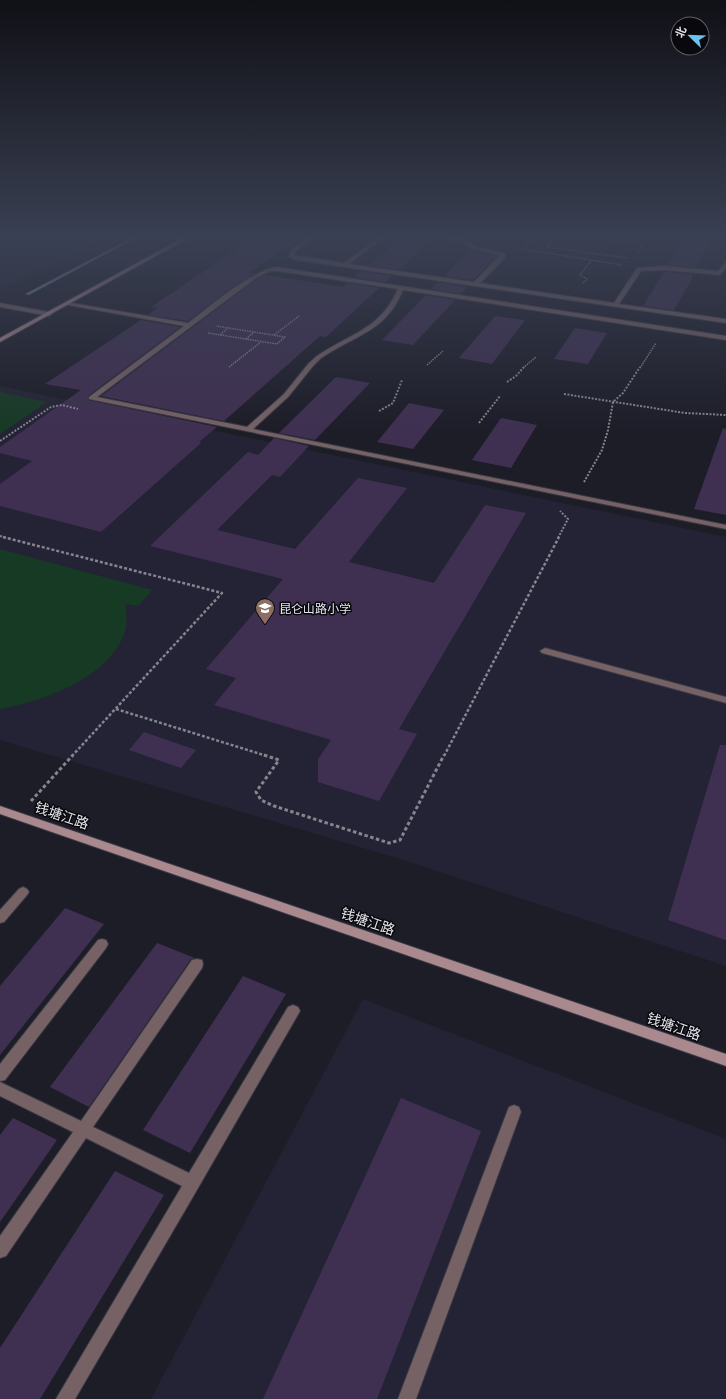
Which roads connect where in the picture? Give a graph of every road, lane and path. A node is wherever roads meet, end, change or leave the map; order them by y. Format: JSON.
{"nodes":[{"id":1,"x":73,"y":300,"type":"edge"},
{"id":2,"x":222,"y":300,"type":"edge"},
{"id":3,"x":397,"y":300,"type":"edge"},
{"id":4,"x":480,"y":300,"type":"edge"},
{"id":5,"x":584,"y":300,"type":"edge"},
{"id":6,"x":618,"y":300,"type":"edge"},
{"id":7,"x":68,"y":303,"type":"junction"},
{"id":8,"x":0,"y":305,"type":"edge"},
{"id":9,"x":615,"y":305,"type":"junction"},
{"id":10,"x":48,"y":314,"type":"junction"},
{"id":11,"x":299,"y":316,"type":"dead end"},
{"id":12,"x":726,"y":321,"type":"edge"},
{"id":13,"x":189,"y":325,"type":"junction"},
{"id":14,"x":228,"y":328,"type":"junction"},
{"id":15,"x":664,"y":329,"type":"junction"},
{"id":16,"x":254,"y":332,"type":"junction"},
{"id":17,"x":219,"y":335,"type":"junction"},
{"id":18,"x":274,"y":335,"type":"junction"},
{"id":19,"x":726,"y":338,"type":"edge"},
{"id":20,"x":246,"y":339,"type":"junction"},
{"id":21,"x":0,"y":340,"type":"edge"},
{"id":22,"x":261,"y":342,"type":"junction"},
{"id":23,"x":442,"y":351,"type":"dead end"},
{"id":24,"x":536,"y":357,"type":"dead end"},
{"id":25,"x":427,"y":365,"type":"dead end"},
{"id":26,"x":229,"y":367,"type":"dead end"},
{"id":27,"x":402,"y":380,"type":"dead end"},
{"id":28,"x":507,"y":382,"type":"dead end"},
{"id":29,"x":564,"y":394,"type":"dead end"},
{"id":30,"x":500,"y":396,"type":"dead end"},
{"id":31,"x":613,"y":402,"type":"junction"},
{"id":32,"x":85,"y":410,"type":"dead end"},
{"id":33,"x":378,"y":411,"type":"dead end"},
{"id":34,"x":726,"y":415,"type":"edge"},
{"id":35,"x":479,"y":423,"type":"dead end"},
{"id":36,"x":248,"y":430,"type":"junction"},
{"id":37,"x":0,"y":440,"type":"edge"},
{"id":38,"x":576,"y":497,"type":"junction"},
{"id":39,"x":559,"y":510,"type":"dead end"},
{"id":40,"x":726,"y":527,"type":"edge"},
{"id":41,"x":0,"y":536,"type":"edge"},
{"id":42,"x":545,"y":652,"type":"dead end"},
{"id":43,"x":726,"y":700,"type":"edge"},
{"id":44,"x":116,"y":709,"type":"junction"},
{"id":45,"x":0,"y":810,"type":"edge"},
{"id":46,"x":17,"y":816,"type":"junction"},
{"id":47,"x":23,"y":892,"type":"dead end"},
{"id":48,"x":0,"y":918,"type":"edge"},
{"id":49,"x":102,"y":944,"type":"dead end"},
{"id":50,"x":196,"y":964,"type":"dead end"},
{"id":51,"x":293,"y":1011,"type":"dead end"},
{"id":52,"x":726,"y":1060,"type":"edge"},
{"id":53,"x":0,"y":1075,"type":"edge"},
{"id":54,"x":0,"y":1089,"type":"edge"},
{"id":55,"x":514,"y":1112,"type":"dead end"},
{"id":56,"x":83,"y":1129,"type":"junction"},
{"id":57,"x":193,"y":1183,"type":"junction"},
{"id":58,"x":0,"y":1250,"type":"edge"},
{"id":59,"x":66,"y":1399,"type":"edge"},
{"id":60,"x":407,"y":1399,"type":"edge"}],
"edges":[{"from":1,"to":7,"type":"street"},
{"from":2,"to":13,"type":"street"},
{"from":3,"to":36,"type":"street"},
{"from":4,"to":15,"type":"street"},
{"from":5,"to":9,"type":"street"},
{"from":6,"to":9,"type":"street"},
{"from":7,"to":10,"type":"street"},
{"from":7,"to":13,"type":"street"},
{"from":8,"to":10,"type":"street"},
{"from":9,"to":12,"type":"street"},
{"from":10,"to":21,"type":"street"},
{"from":11,"to":18,"type":"path"},
{"from":13,"to":14,"type":"path"},
{"from":13,"to":17,"type":"path"},
{"from":13,"to":36,"type":"street"},
{"from":14,"to":16,"type":"path"},
{"from":14,"to":17,"type":"path"},
{"from":15,"to":19,"type":"street"},
{"from":15,"to":31,"type":"path"},
{"from":16,"to":18,"type":"path"},
{"from":16,"to":20,"type":"path"},
{"from":17,"to":20,"type":"path"},
{"from":18,"to":22,"type":"path"},
{"from":20,"to":22,"type":"path"},
{"from":22,"to":26,"type":"path"},
{"from":23,"to":25,"type":"path"},
{"from":24,"to":28,"type":"path"},
{"from":27,"to":33,"type":"path"},
{"from":29,"to":31,"type":"path"},
{"from":30,"to":35,"type":"path"},
{"from":31,"to":34,"type":"path"},
{"from":31,"to":38,"type":"path"},
{"from":32,"to":37,"type":"path"},
{"from":36,"to":38,"type":"street"},
{"from":38,"to":40,"type":"street"},
{"from":39,"to":44,"type":"path"},
{"from":41,"to":44,"type":"path"},
{"from":42,"to":43,"type":"street"},
{"from":44,"to":46,"type":"path"},
{"from":45,"to":46,"type":"street","name":"钱塘江路"},
{"from":46,"to":52,"type":"street","name":"钱塘江路"},
{"from":47,"to":48,"type":"street"},
{"from":49,"to":53,"type":"street"},
{"from":50,"to":56,"type":"street"},
{"from":51,"to":57,"type":"street"},
{"from":54,"to":56,"type":"street"},
{"from":55,"to":60,"type":"street"},
{"from":56,"to":57,"type":"street"},
{"from":56,"to":58,"type":"street"},
{"from":57,"to":59,"type":"street"}]}
